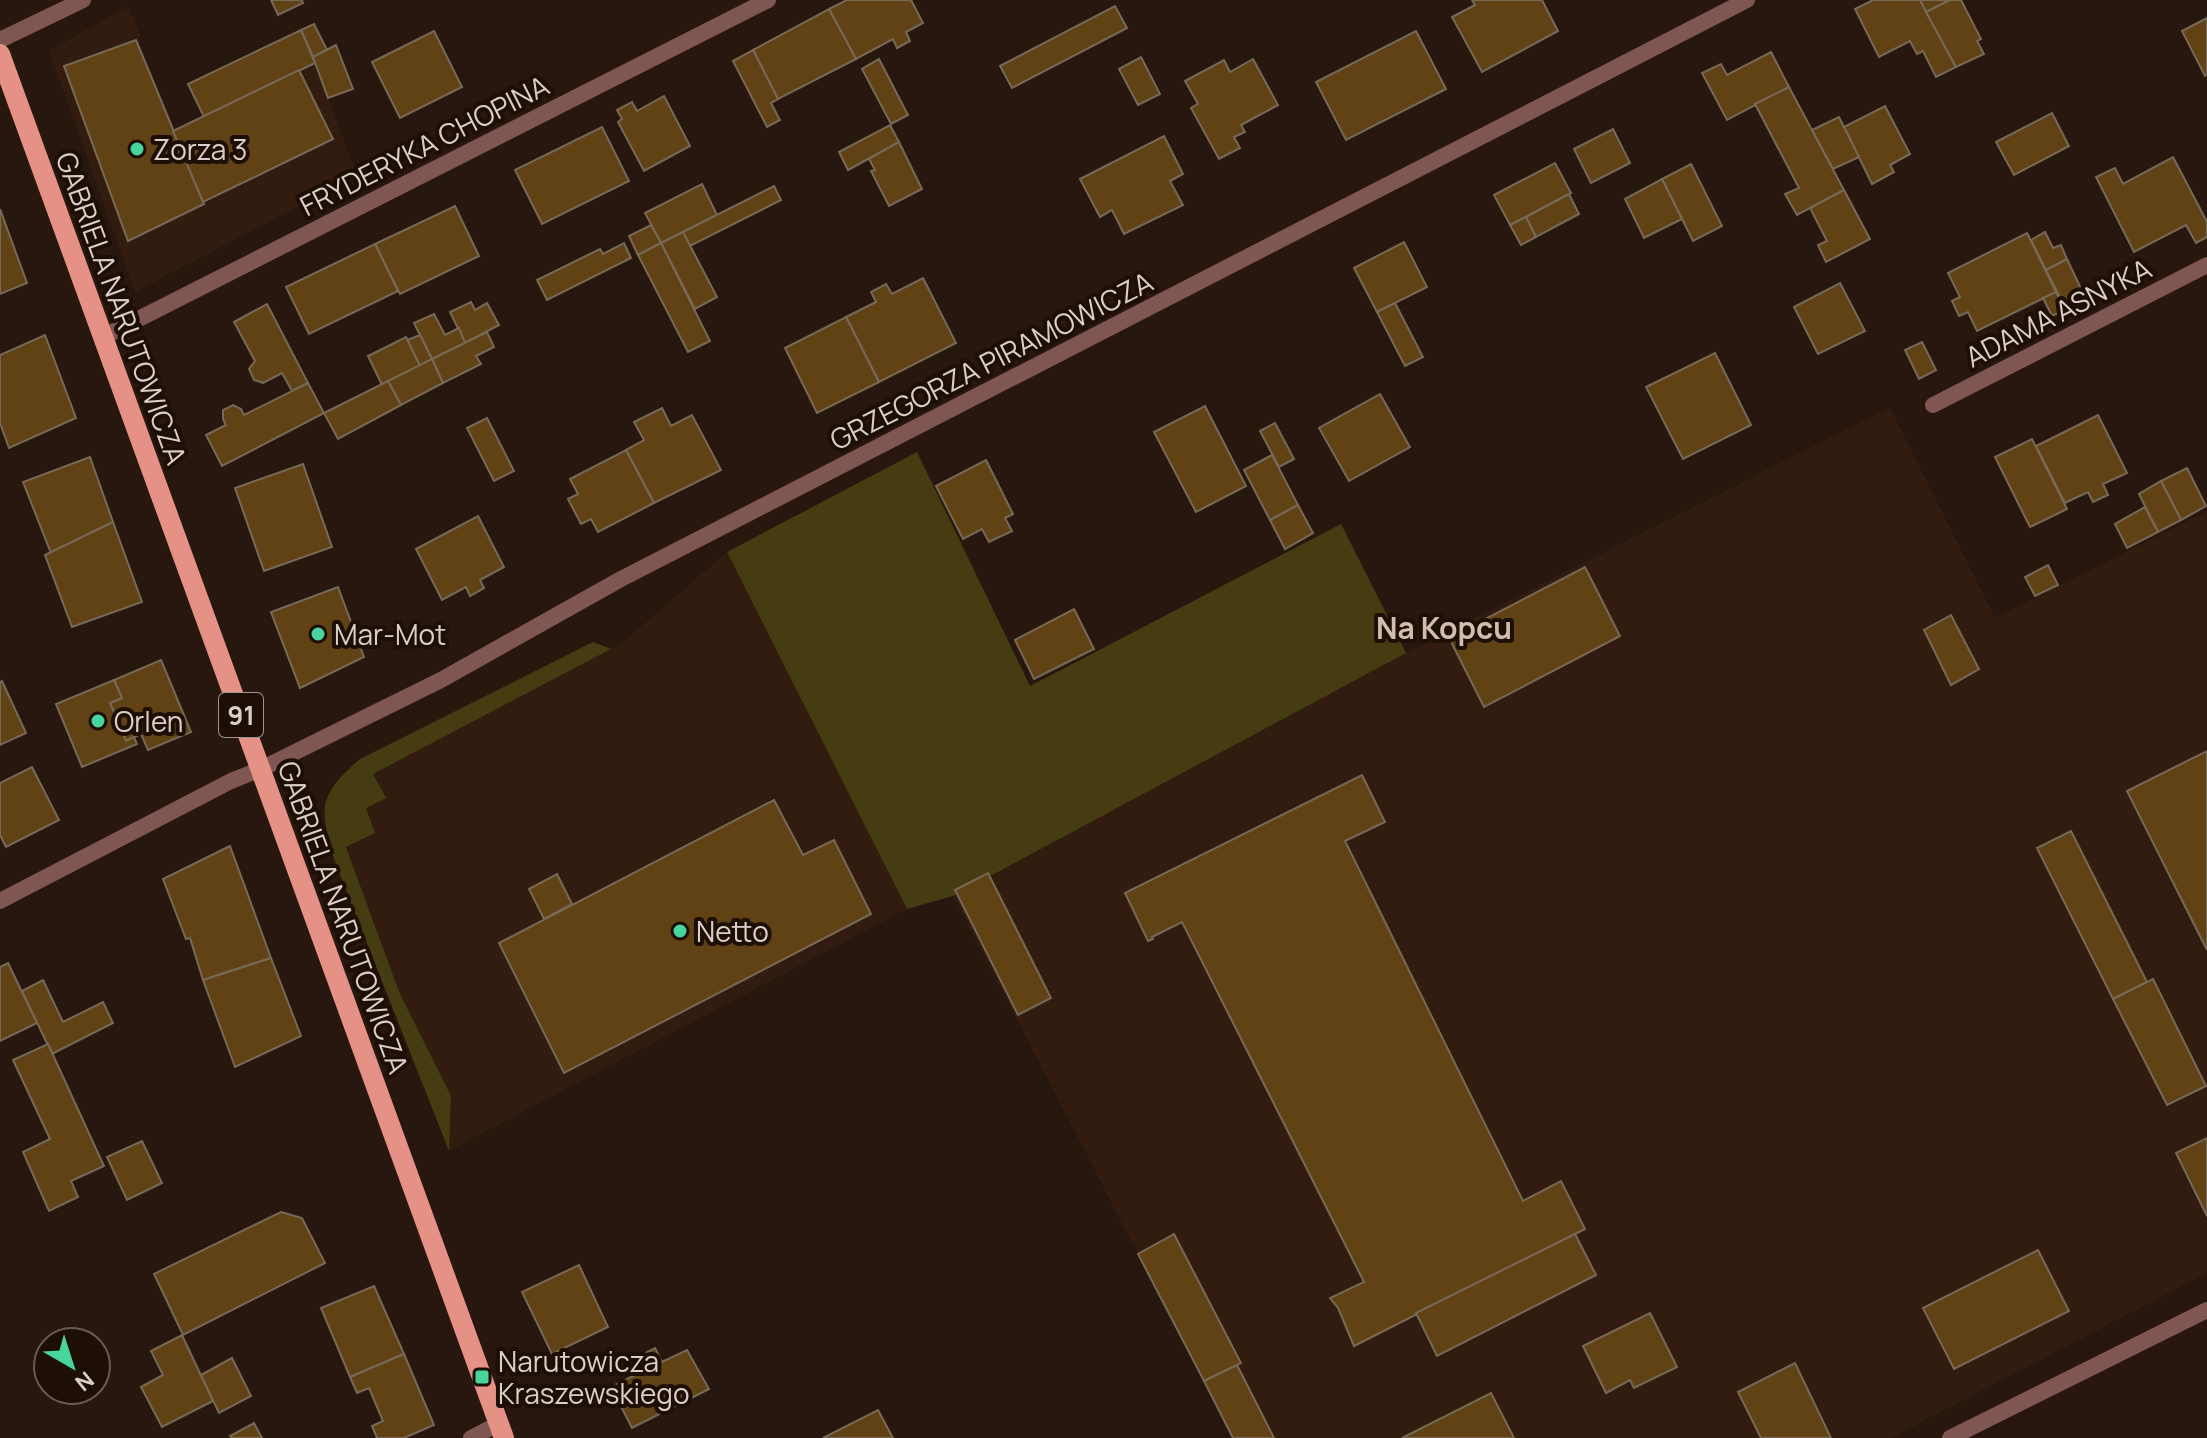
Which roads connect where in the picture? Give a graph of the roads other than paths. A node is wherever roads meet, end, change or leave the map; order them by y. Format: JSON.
{"nodes":[{"id":1,"x":83,"y":0,"type":"edge"},
{"id":2,"x":768,"y":0,"type":"edge"},
{"id":3,"x":1747,"y":0,"type":"edge"},
{"id":4,"x":0,"y":40,"type":"edge"},
{"id":5,"x":0,"y":54,"type":"edge"},
{"id":6,"x":2207,"y":265,"type":"edge"},
{"id":7,"x":103,"y":337,"type":"junction"},
{"id":8,"x":1933,"y":405,"type":"dead end"},
{"id":9,"x":261,"y":769,"type":"junction"},
{"id":10,"x":0,"y":901,"type":"edge"},
{"id":11,"x":2207,"y":1310,"type":"edge"},
{"id":12,"x":501,"y":1431,"type":"edge"},
{"id":13,"x":471,"y":1438,"type":"edge"},
{"id":14,"x":1950,"y":1438,"type":"edge"}],
"edges":[{"from":1,"to":4,"type":"street"},
{"from":2,"to":7,"type":"street","name":"FRYDERYKA CHOPINA"},
{"from":3,"to":9,"type":"street","name":"GRZEGORZA PIRAMOWICZA"},
{"from":5,"to":7,"type":"main road","name":"GABRIELA NARUTOWICZA","number":"91"},
{"from":6,"to":8,"type":"street","name":"ADAMA ASNYKA"},
{"from":7,"to":9,"type":"main road","name":"GABRIELA NARUTOWICZA","number":"91"},
{"from":9,"to":10,"type":"street","name":"GRZEGORZA PIRAMOWICZA"},
{"from":9,"to":12,"type":"main road","name":"GABRIELA NARUTOWICZA","number":"91"},
{"from":11,"to":14,"type":"street"},
{"from":12,"to":13,"type":"street"}]}
